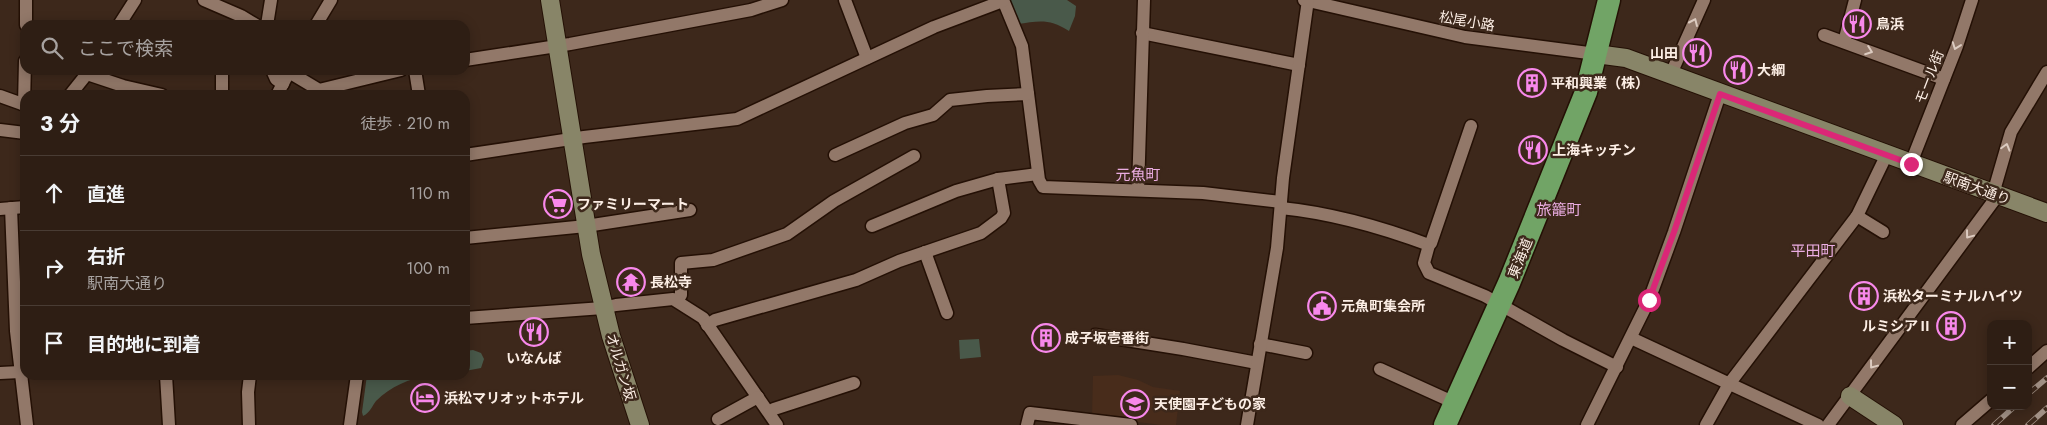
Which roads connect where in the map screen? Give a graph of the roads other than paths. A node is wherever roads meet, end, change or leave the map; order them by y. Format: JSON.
{"nodes":[{"id":1,"x":26,"y":0,"type":"edge"},
{"id":2,"x":135,"y":0,"type":"edge"},
{"id":3,"x":204,"y":0,"type":"edge"},
{"id":4,"x":272,"y":0,"type":"edge"},
{"id":5,"x":331,"y":0,"type":"edge"},
{"id":6,"x":550,"y":0,"type":"edge"},
{"id":7,"x":782,"y":0,"type":"edge"},
{"id":8,"x":845,"y":0,"type":"edge"},
{"id":9,"x":1003,"y":0,"type":"edge"},
{"id":10,"x":1144,"y":0,"type":"edge"},
{"id":11,"x":1307,"y":0,"type":"edge"},
{"id":12,"x":1609,"y":0,"type":"edge"},
{"id":13,"x":1704,"y":0,"type":"edge"},
{"id":14,"x":1855,"y":0,"type":"edge"},
{"id":15,"x":1972,"y":0,"type":"edge"},
{"id":16,"x":26,"y":20,"type":"edge"},
{"id":17,"x":122,"y":20,"type":"edge"},
{"id":18,"x":239,"y":20,"type":"edge"},
{"id":19,"x":267,"y":20,"type":"edge"},
{"id":20,"x":319,"y":20,"type":"edge"},
{"id":21,"x":1142,"y":33,"type":"junction"},
{"id":22,"x":1824,"y":35,"type":"dead end"},
{"id":23,"x":1844,"y":42,"type":"junction"},
{"id":24,"x":558,"y":46,"type":"junction"},
{"id":25,"x":1596,"y":54,"type":"junction"},
{"id":26,"x":868,"y":58,"type":"junction"},
{"id":27,"x":470,"y":59,"type":"edge"},
{"id":28,"x":1299,"y":65,"type":"junction"},
{"id":29,"x":2047,"y":72,"type":"edge"},
{"id":30,"x":25,"y":75,"type":"edge"},
{"id":31,"x":87,"y":75,"type":"edge"},
{"id":32,"x":96,"y":75,"type":"edge"},
{"id":33,"x":222,"y":75,"type":"edge"},
{"id":34,"x":274,"y":75,"type":"edge"},
{"id":35,"x":287,"y":75,"type":"edge"},
{"id":36,"x":295,"y":75,"type":"edge"},
{"id":37,"x":380,"y":75,"type":"edge"},
{"id":38,"x":416,"y":75,"type":"edge"},
{"id":39,"x":1670,"y":76,"type":"junction"},
{"id":40,"x":1944,"y":79,"type":"junction"},
{"id":41,"x":283,"y":84,"type":"junction"},
{"id":42,"x":25,"y":90,"type":"edge"},
{"id":43,"x":74,"y":90,"type":"edge"},
{"id":44,"x":140,"y":90,"type":"edge"},
{"id":45,"x":222,"y":90,"type":"edge"},
{"id":46,"x":279,"y":90,"type":"edge"},
{"id":47,"x":319,"y":90,"type":"edge"},
{"id":48,"x":319,"y":90,"type":"edge"},
{"id":49,"x":418,"y":90,"type":"edge"},
{"id":50,"x":1028,"y":94,"type":"junction"},
{"id":51,"x":1720,"y":94,"type":"junction"},
{"id":52,"x":0,"y":96,"type":"edge"},
{"id":53,"x":20,"y":103,"type":"edge"},
{"id":54,"x":1471,"y":126,"type":"dead end"},
{"id":55,"x":0,"y":130,"type":"edge"},
{"id":56,"x":20,"y":132,"type":"edge"},
{"id":57,"x":572,"y":139,"type":"junction"},
{"id":58,"x":470,"y":154,"type":"edge"},
{"id":59,"x":1887,"y":154,"type":"junction"},
{"id":60,"x":834,"y":155,"type":"dead end"},
{"id":61,"x":914,"y":156,"type":"dead end"},
{"id":62,"x":1911,"y":164,"type":"junction"},
{"id":63,"x":1038,"y":174,"type":"junction"},
{"id":64,"x":998,"y":179,"type":"junction"},
{"id":65,"x":1138,"y":190,"type":"junction"},
{"id":66,"x":1996,"y":194,"type":"junction"},
{"id":67,"x":1281,"y":205,"type":"junction"},
{"id":68,"x":20,"y":207,"type":"edge"},
{"id":69,"x":6,"y":208,"type":"edge"},
{"id":70,"x":690,"y":210,"type":"dead end"},
{"id":71,"x":2047,"y":213,"type":"edge"},
{"id":72,"x":1857,"y":216,"type":"junction"},
{"id":73,"x":586,"y":226,"type":"junction"},
{"id":74,"x":872,"y":226,"type":"dead end"},
{"id":75,"x":1883,"y":232,"type":"dead end"},
{"id":76,"x":470,"y":238,"type":"edge"},
{"id":77,"x":1428,"y":245,"type":"junction"},
{"id":78,"x":925,"y":252,"type":"junction"},
{"id":79,"x":677,"y":301,"type":"junction"},
{"id":80,"x":1500,"y":304,"type":"junction"},
{"id":81,"x":603,"y":308,"type":"junction"},
{"id":82,"x":948,"y":313,"type":"dead end"},
{"id":83,"x":470,"y":318,"type":"edge"},
{"id":84,"x":707,"y":325,"type":"junction"},
{"id":85,"x":1095,"y":335,"type":"dead end"},
{"id":86,"x":1631,"y":338,"type":"junction"},
{"id":87,"x":1260,"y":344,"type":"junction"},
{"id":88,"x":20,"y":350,"type":"edge"},
{"id":89,"x":2047,"y":352,"type":"edge"},
{"id":90,"x":1306,"y":353,"type":"dead end"},
{"id":91,"x":1257,"y":363,"type":"junction"},
{"id":92,"x":2032,"y":365,"type":"edge"},
{"id":93,"x":1617,"y":367,"type":"junction"},
{"id":94,"x":1380,"y":369,"type":"dead end"},
{"id":95,"x":20,"y":370,"type":"edge"},
{"id":96,"x":0,"y":373,"type":"edge"},
{"id":97,"x":23,"y":380,"type":"edge"},
{"id":98,"x":166,"y":380,"type":"edge"},
{"id":99,"x":249,"y":380,"type":"edge"},
{"id":100,"x":356,"y":380,"type":"edge"},
{"id":101,"x":854,"y":383,"type":"dead end"},
{"id":102,"x":1729,"y":384,"type":"junction"},
{"id":103,"x":1850,"y":396,"type":"junction"},
{"id":104,"x":758,"y":397,"type":"junction"},
{"id":105,"x":1455,"y":403,"type":"junction"},
{"id":106,"x":1987,"y":403,"type":"edge"},
{"id":107,"x":769,"y":412,"type":"junction"},
{"id":108,"x":718,"y":419,"type":"dead end"},
{"id":109,"x":27,"y":425,"type":"edge"},
{"id":110,"x":169,"y":425,"type":"edge"},
{"id":111,"x":249,"y":425,"type":"edge"},
{"id":112,"x":350,"y":425,"type":"edge"},
{"id":113,"x":640,"y":425,"type":"edge"},
{"id":114,"x":777,"y":425,"type":"edge"},
{"id":115,"x":1027,"y":425,"type":"edge"},
{"id":116,"x":1131,"y":425,"type":"edge"},
{"id":117,"x":1247,"y":425,"type":"edge"},
{"id":118,"x":1445,"y":425,"type":"edge"},
{"id":119,"x":1587,"y":425,"type":"edge"},
{"id":120,"x":1706,"y":425,"type":"edge"},
{"id":121,"x":1818,"y":425,"type":"edge"},
{"id":122,"x":1828,"y":425,"type":"edge"},
{"id":123,"x":1894,"y":425,"type":"edge"},
{"id":124,"x":1962,"y":425,"type":"edge"}],
"edges":[{"from":1,"to":16,"type":"street"},
{"from":2,"to":17,"type":"street"},
{"from":3,"to":18,"type":"street"},
{"from":4,"to":19,"type":"street"},
{"from":5,"to":20,"type":"street"},
{"from":6,"to":24,"type":"street","name":"オルガン坂"},
{"from":7,"to":24,"type":"street"},
{"from":8,"to":26,"type":"street"},
{"from":9,"to":26,"type":"street"},
{"from":9,"to":50,"type":"street"},
{"from":10,"to":21,"type":"street"},
{"from":11,"to":25,"type":"street","name":"松尾小路"},
{"from":11,"to":28,"type":"street"},
{"from":12,"to":25,"type":"highway","name":"東海道"},
{"from":39,"to":13,"type":"street","one_way":true},
{"from":14,"to":23,"type":"street"},
{"from":15,"to":40,"type":"street","name":"モール街","one_way":true},
{"from":21,"to":28,"type":"street"},
{"from":21,"to":65,"type":"street"},
{"from":22,"to":23,"type":"street"},
{"from":23,"to":40,"type":"street","one_way":true},
{"from":24,"to":27,"type":"street"},
{"from":24,"to":57,"type":"street","name":"オルガン坂"},
{"from":25,"to":39,"type":"street","name":"駅南大通り"},
{"from":25,"to":80,"type":"highway","name":"東海道"},
{"from":26,"to":57,"type":"street"},
{"from":28,"to":67,"type":"street"},
{"from":66,"to":29,"type":"street","one_way":true},
{"from":30,"to":42,"type":"street"},
{"from":31,"to":43,"type":"street"},
{"from":32,"to":44,"type":"street"},
{"from":33,"to":45,"type":"street"},
{"from":34,"to":41,"type":"street"},
{"from":35,"to":41,"type":"street"},
{"from":36,"to":48,"type":"street"},
{"from":37,"to":47,"type":"street"},
{"from":38,"to":49,"type":"street"},
{"from":39,"to":51,"type":"street","name":"駅南大通り"},
{"from":40,"to":62,"type":"street","name":"モール街"},
{"from":41,"to":46,"type":"street"},
{"from":50,"to":60,"type":"street"},
{"from":50,"to":63,"type":"street"},
{"from":51,"to":59,"type":"street","name":"駅南大通り"},
{"from":51,"to":86,"type":"street"},
{"from":52,"to":53,"type":"street"},
{"from":54,"to":77,"type":"street"},
{"from":55,"to":56,"type":"street"},
{"from":57,"to":58,"type":"street"},
{"from":57,"to":73,"type":"street","name":"オルガン坂"},
{"from":59,"to":62,"type":"street","name":"駅南大通り"},
{"from":59,"to":72,"type":"street"},
{"from":61,"to":79,"type":"street"},
{"from":62,"to":66,"type":"street","name":"駅南大通り"},
{"from":63,"to":64,"type":"street"},
{"from":63,"to":65,"type":"street"},
{"from":64,"to":74,"type":"street"},
{"from":64,"to":78,"type":"street"},
{"from":65,"to":67,"type":"street"},
{"from":66,"to":71,"type":"street","name":"駅南大通り"},
{"from":66,"to":103,"type":"street","one_way":true},
{"from":67,"to":77,"type":"street"},
{"from":67,"to":87,"type":"street"},
{"from":68,"to":69,"type":"street"},
{"from":69,"to":88,"type":"street"},
{"from":70,"to":73,"type":"street"},
{"from":72,"to":75,"type":"street"},
{"from":72,"to":102,"type":"street"},
{"from":73,"to":76,"type":"street"},
{"from":73,"to":81,"type":"street","name":"オルガン坂"},
{"from":77,"to":80,"type":"street"},
{"from":78,"to":82,"type":"street"},
{"from":78,"to":84,"type":"street"},
{"from":79,"to":81,"type":"street"},
{"from":79,"to":84,"type":"street"},
{"from":80,"to":93,"type":"street"},
{"from":80,"to":105,"type":"highway","name":"東海道"},
{"from":81,"to":83,"type":"street"},
{"from":81,"to":113,"type":"street","name":"オルガン坂"},
{"from":84,"to":104,"type":"street"},
{"from":85,"to":91,"type":"street"},
{"from":86,"to":93,"type":"street"},
{"from":86,"to":102,"type":"street"},
{"from":87,"to":90,"type":"street"},
{"from":87,"to":91,"type":"street"},
{"from":89,"to":92,"type":"street"},
{"from":91,"to":117,"type":"street"},
{"from":93,"to":119,"type":"street"},
{"from":94,"to":105,"type":"street"},
{"from":95,"to":96,"type":"street"},
{"from":97,"to":109,"type":"street"},
{"from":98,"to":110,"type":"street"},
{"from":99,"to":111,"type":"street"},
{"from":100,"to":112,"type":"street"},
{"from":101,"to":107,"type":"street"},
{"from":102,"to":120,"type":"street"},
{"from":102,"to":121,"type":"street"},
{"from":103,"to":122,"type":"street"},
{"from":103,"to":123,"type":"street"},
{"from":104,"to":107,"type":"street"},
{"from":104,"to":108,"type":"street"},
{"from":105,"to":118,"type":"highway","name":"東海道"},
{"from":106,"to":124,"type":"street"},
{"from":107,"to":114,"type":"street"},
{"from":115,"to":116,"type":"street"}]}
